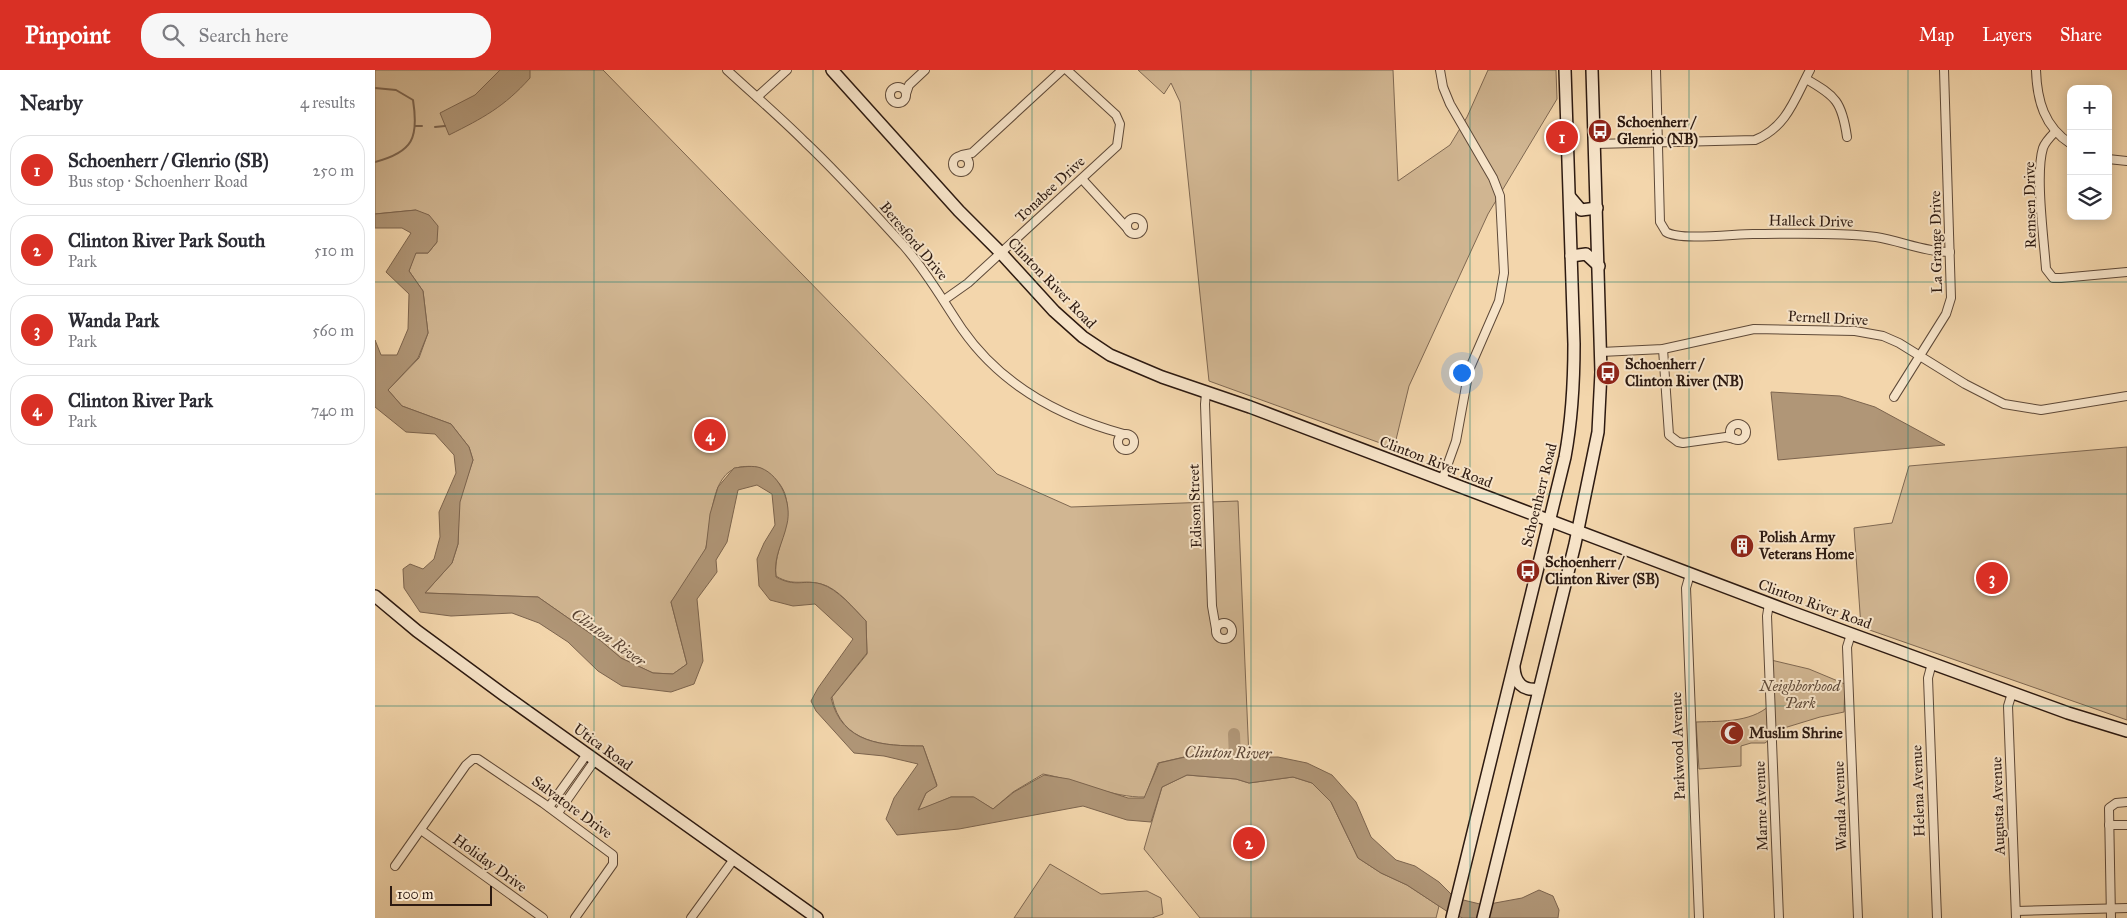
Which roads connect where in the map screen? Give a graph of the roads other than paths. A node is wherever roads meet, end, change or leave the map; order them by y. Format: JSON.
{"nodes":[{"id":1,"x":727,"y":70,"type":"edge"},
{"id":2,"x":787,"y":70,"type":"edge"},
{"id":3,"x":832,"y":70,"type":"edge"},
{"id":4,"x":925,"y":70,"type":"edge"},
{"id":5,"x":1062,"y":70,"type":"edge"},
{"id":6,"x":1067,"y":70,"type":"edge"},
{"id":7,"x":1440,"y":70,"type":"edge"},
{"id":8,"x":1565,"y":70,"type":"edge"},
{"id":9,"x":1592,"y":70,"type":"edge"},
{"id":10,"x":1656,"y":70,"type":"edge"},
{"id":11,"x":1811,"y":70,"type":"edge"},
{"id":12,"x":1944,"y":70,"type":"edge"},
{"id":13,"x":2036,"y":70,"type":"edge"},
{"id":14,"x":1806,"y":79,"type":"junction"},
{"id":15,"x":909,"y":85,"type":"junction"},
{"id":16,"x":899,"y":87,"type":"junction"},
{"id":17,"x":906,"y":94,"type":"junction"},
{"id":18,"x":757,"y":98,"type":"junction"},
{"id":19,"x":2055,"y":132,"type":"junction"},
{"id":20,"x":1847,"y":137,"type":"dead end"},
{"id":21,"x":2067,"y":141,"type":"edge"},
{"id":22,"x":1658,"y":143,"type":"junction"},
{"id":23,"x":1595,"y":144,"type":"junction"},
{"id":24,"x":972,"y":153,"type":"junction"},
{"id":25,"x":962,"y":155,"type":"junction"},
{"id":26,"x":2112,"y":159,"type":"edge"},
{"id":27,"x":2127,"y":161,"type":"edge"},
{"id":28,"x":969,"y":163,"type":"junction"},
{"id":29,"x":1082,"y":179,"type":"junction"},
{"id":30,"x":1570,"y":196,"type":"junction"},
{"id":31,"x":1597,"y":208,"type":"junction"},
{"id":32,"x":1131,"y":218,"type":"junction"},
{"id":33,"x":1121,"y":220,"type":"junction"},
{"id":34,"x":1127,"y":228,"type":"junction"},
{"id":35,"x":1951,"y":252,"type":"junction"},
{"id":36,"x":1001,"y":253,"type":"junction"},
{"id":37,"x":1571,"y":256,"type":"junction"},
{"id":38,"x":1599,"y":266,"type":"junction"},
{"id":39,"x":2127,"y":272,"type":"edge"},
{"id":40,"x":945,"y":300,"type":"junction"},
{"id":41,"x":1663,"y":349,"type":"junction"},
{"id":42,"x":1601,"y":352,"type":"junction"},
{"id":43,"x":1921,"y":356,"type":"junction"},
{"id":44,"x":1206,"y":393,"type":"junction"},
{"id":45,"x":2127,"y":396,"type":"edge"},
{"id":46,"x":1894,"y":397,"type":"dead end"},
{"id":47,"x":1110,"y":430,"type":"junction"},
{"id":48,"x":1124,"y":434,"type":"junction"},
{"id":49,"x":1730,"y":436,"type":"dead end"},
{"id":50,"x":1118,"y":442,"type":"junction"},
{"id":51,"x":1442,"y":480,"type":"junction"},
{"id":52,"x":1549,"y":520,"type":"junction"},
{"id":53,"x":1577,"y":531,"type":"junction"},
{"id":54,"x":1690,"y":574,"type":"junction"},
{"id":55,"x":375,"y":596,"type":"edge"},
{"id":56,"x":1769,"y":604,"type":"junction"},
{"id":57,"x":1215,"y":618,"type":"junction"},
{"id":58,"x":1224,"y":623,"type":"junction"},
{"id":59,"x":1216,"y":629,"type":"junction"},
{"id":60,"x":1851,"y":634,"type":"junction"},
{"id":61,"x":1932,"y":663,"type":"junction"},
{"id":62,"x":1514,"y":664,"type":"junction"},
{"id":63,"x":1538,"y":689,"type":"junction"},
{"id":64,"x":2012,"y":693,"type":"junction"},
{"id":65,"x":2127,"y":731,"type":"edge"},
{"id":66,"x":591,"y":757,"type":"junction"},
{"id":67,"x":2127,"y":802,"type":"edge"},
{"id":68,"x":549,"y":807,"type":"junction"},
{"id":69,"x":558,"y":814,"type":"junction"},
{"id":70,"x":2109,"y":825,"type":"junction"},
{"id":71,"x":2127,"y":825,"type":"edge"},
{"id":72,"x":421,"y":830,"type":"junction"},
{"id":73,"x":734,"y":859,"type":"junction"},
{"id":74,"x":395,"y":866,"type":"dead end"},
{"id":75,"x":2127,"y":908,"type":"edge"},
{"id":76,"x":2111,"y":909,"type":"junction"},
{"id":77,"x":2016,"y":915,"type":"edge"},
{"id":78,"x":543,"y":918,"type":"edge"},
{"id":79,"x":575,"y":918,"type":"edge"},
{"id":80,"x":691,"y":918,"type":"edge"},
{"id":81,"x":817,"y":918,"type":"edge"},
{"id":82,"x":1452,"y":918,"type":"edge"},
{"id":83,"x":1483,"y":918,"type":"edge"},
{"id":84,"x":1699,"y":918,"type":"edge"},
{"id":85,"x":1779,"y":918,"type":"edge"},
{"id":86,"x":1858,"y":918,"type":"edge"},
{"id":87,"x":1937,"y":918,"type":"edge"},
{"id":88,"x":2111,"y":918,"type":"edge"}],
"edges":[{"from":1,"to":18,"type":"street","name":"Beresford Drive"},
{"from":2,"to":18,"type":"street"},
{"from":3,"to":36,"type":"street","name":"Clinton River Road"},
{"from":4,"to":15,"type":"street"},
{"from":5,"to":24,"type":"street"},
{"from":6,"to":29,"type":"street","name":"Tonabee Drive"},
{"from":7,"to":51,"type":"street"},
{"from":8,"to":30,"type":"street","name":"Schoenherr Road"},
{"from":9,"to":23,"type":"street"},
{"from":10,"to":22,"type":"street"},
{"from":11,"to":14,"type":"street"},
{"from":12,"to":35,"type":"street","name":"La Grange Drive"},
{"from":13,"to":19,"type":"street"},
{"from":14,"to":20,"type":"street"},
{"from":14,"to":22,"type":"street"},
{"from":15,"to":16,"type":"street"},
{"from":15,"to":17,"type":"street"},
{"from":16,"to":17,"type":"street"},
{"from":16,"to":17,"type":"street"},
{"from":18,"to":40,"type":"street","name":"Beresford Drive"},
{"from":19,"to":21,"type":"street"},
{"from":19,"to":39,"type":"street","name":"Remsen Drive"},
{"from":22,"to":23,"type":"street"},
{"from":22,"to":35,"type":"street","name":"Halleck Drive"},
{"from":23,"to":31,"type":"street"},
{"from":24,"to":25,"type":"street"},
{"from":24,"to":28,"type":"street"},
{"from":25,"to":28,"type":"street"},
{"from":25,"to":28,"type":"street"},
{"from":26,"to":27,"type":"street"},
{"from":29,"to":33,"type":"street"},
{"from":29,"to":36,"type":"street","name":"Tonabee Drive"},
{"from":30,"to":31,"type":"street"},
{"from":30,"to":37,"type":"street","name":"Schoenherr Road"},
{"from":31,"to":38,"type":"street"},
{"from":32,"to":33,"type":"street"},
{"from":32,"to":34,"type":"street"},
{"from":32,"to":34,"type":"street"},
{"from":33,"to":34,"type":"street"},
{"from":35,"to":43,"type":"street","name":"La Grange Drive"},
{"from":36,"to":40,"type":"street","name":"Tonabee Drive"},
{"from":36,"to":44,"type":"street","name":"Clinton River Road"},
{"from":37,"to":38,"type":"street"},
{"from":37,"to":52,"type":"street","name":"Schoenherr Road"},
{"from":38,"to":42,"type":"street"},
{"from":40,"to":47,"type":"street","name":"Beresford Drive"},
{"from":41,"to":42,"type":"street","name":"Pernell Drive"},
{"from":41,"to":43,"type":"street","name":"Pernell Drive"},
{"from":41,"to":49,"type":"street"},
{"from":42,"to":53,"type":"street"},
{"from":43,"to":45,"type":"street","name":"Pernell Drive"},
{"from":43,"to":46,"type":"street","name":"La Grange Drive"},
{"from":44,"to":51,"type":"street","name":"Clinton River Road"},
{"from":44,"to":57,"type":"street","name":"Edison Street"},
{"from":47,"to":48,"type":"street","name":"Beresford Drive"},
{"from":47,"to":50,"type":"street"},
{"from":48,"to":50,"type":"street"},
{"from":48,"to":50,"type":"street"},
{"from":51,"to":52,"type":"street","name":"Clinton River Road"},
{"from":52,"to":53,"type":"street","name":"Clinton River Road"},
{"from":52,"to":62,"type":"street","name":"Schoenherr Road"},
{"from":53,"to":54,"type":"street","name":"Clinton River Road"},
{"from":53,"to":63,"type":"street"},
{"from":54,"to":56,"type":"street","name":"Clinton River Road"},
{"from":54,"to":84,"type":"street","name":"Parkwood Avenue"},
{"from":55,"to":66,"type":"street","name":"Utica Road"},
{"from":56,"to":60,"type":"street","name":"Clinton River Road"},
{"from":56,"to":85,"type":"street","name":"Marne Avenue"},
{"from":57,"to":58,"type":"street"},
{"from":57,"to":59,"type":"street","name":"Edison Street"},
{"from":58,"to":59,"type":"street"},
{"from":58,"to":59,"type":"street"},
{"from":60,"to":61,"type":"street","name":"Clinton River Road"},
{"from":60,"to":86,"type":"street","name":"Wanda Avenue"},
{"from":61,"to":64,"type":"street","name":"Clinton River Road"},
{"from":61,"to":87,"type":"street","name":"Helena Avenue"},
{"from":62,"to":63,"type":"street"},
{"from":62,"to":82,"type":"street","name":"Schoenherr Road"},
{"from":63,"to":83,"type":"street"},
{"from":64,"to":65,"type":"street","name":"Clinton River Road"},
{"from":64,"to":77,"type":"street","name":"Augusta Avenue"},
{"from":66,"to":68,"type":"street"},
{"from":66,"to":69,"type":"street"},
{"from":66,"to":73,"type":"street","name":"Utica Road"},
{"from":67,"to":70,"type":"street"},
{"from":68,"to":69,"type":"street","name":"Salvatore Drive"},
{"from":68,"to":72,"type":"street","name":"Salvatore Drive"},
{"from":69,"to":79,"type":"street","name":"Salvatore Drive"},
{"from":70,"to":71,"type":"street"},
{"from":70,"to":76,"type":"street"},
{"from":72,"to":74,"type":"street"},
{"from":72,"to":78,"type":"street","name":"Holiday Drive"},
{"from":73,"to":80,"type":"street"},
{"from":73,"to":81,"type":"street","name":"Utica Road"},
{"from":75,"to":76,"type":"street"},
{"from":76,"to":77,"type":"street"},
{"from":76,"to":88,"type":"street"}]}
